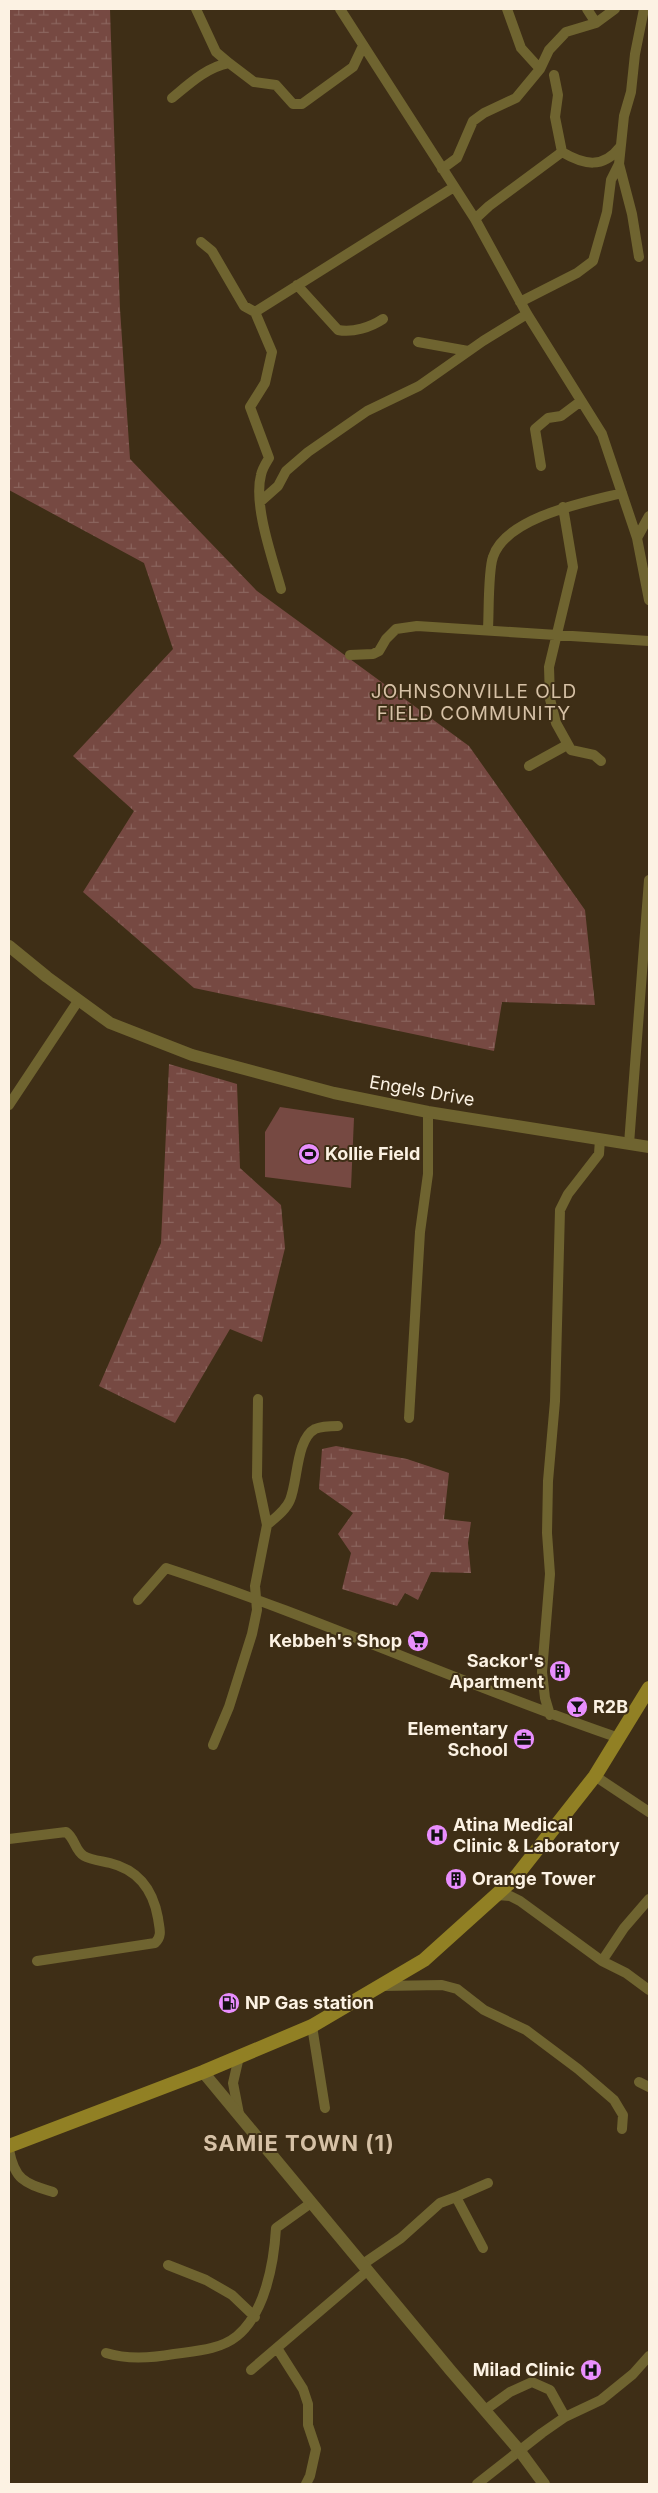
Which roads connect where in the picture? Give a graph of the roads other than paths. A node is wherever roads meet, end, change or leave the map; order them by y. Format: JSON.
{"nodes":[{"id":1,"x":196,"y":9,"type":"edge"},
{"id":2,"x":340,"y":9,"type":"edge"},
{"id":3,"x":507,"y":9,"type":"edge"},
{"id":4,"x":587,"y":9,"type":"edge"},
{"id":5,"x":615,"y":9,"type":"edge"},
{"id":6,"x":644,"y":9,"type":"edge"},
{"id":7,"x":596,"y":22,"type":"junction"},
{"id":8,"x":363,"y":46,"type":"junction"},
{"id":9,"x":229,"y":64,"type":"junction"},
{"id":10,"x":540,"y":69,"type":"junction"},
{"id":11,"x":554,"y":76,"type":"dead end"},
{"id":12,"x":172,"y":98,"type":"dead end"},
{"id":13,"x":620,"y":146,"type":"junction"},
{"id":14,"x":562,"y":152,"type":"junction"},
{"id":15,"x":619,"y":164,"type":"junction"},
{"id":16,"x":442,"y":169,"type":"junction"},
{"id":17,"x":454,"y":187,"type":"junction"},
{"id":18,"x":475,"y":220,"type":"junction"},
{"id":19,"x":201,"y":242,"type":"dead end"},
{"id":20,"x":639,"y":256,"type":"dead end"},
{"id":21,"x":297,"y":285,"type":"junction"},
{"id":22,"x":520,"y":302,"type":"junction"},
{"id":23,"x":254,"y":312,"type":"junction"},
{"id":24,"x":527,"y":314,"type":"junction"},
{"id":25,"x":383,"y":320,"type":"dead end"},
{"id":26,"x":418,"y":342,"type":"dead end"},
{"id":27,"x":468,"y":351,"type":"junction"},
{"id":28,"x":581,"y":401,"type":"junction"},
{"id":29,"x":541,"y":466,"type":"dead end"},
{"id":30,"x":622,"y":493,"type":"junction"},
{"id":31,"x":260,"y":502,"type":"junction"},
{"id":32,"x":563,"y":508,"type":"junction"},
{"id":33,"x":649,"y":516,"type":"edge"},
{"id":34,"x":637,"y":538,"type":"junction"},
{"id":35,"x":281,"y":589,"type":"dead end"},
{"id":36,"x":649,"y":600,"type":"edge"},
{"id":37,"x":488,"y":629,"type":"junction"},
{"id":38,"x":557,"y":635,"type":"junction"},
{"id":39,"x":649,"y":641,"type":"edge"},
{"id":40,"x":350,"y":655,"type":"dead end"},
{"id":41,"x":567,"y":745,"type":"junction"},
{"id":42,"x":601,"y":761,"type":"dead end"},
{"id":43,"x":529,"y":766,"type":"dead end"},
{"id":44,"x":649,"y":880,"type":"edge"},
{"id":45,"x":9,"y":946,"type":"edge"},
{"id":46,"x":78,"y":1000,"type":"junction"},
{"id":47,"x":9,"y":1105,"type":"edge"},
{"id":48,"x":428,"y":1112,"type":"junction"},
{"id":49,"x":600,"y":1139,"type":"junction"},
{"id":50,"x":629,"y":1144,"type":"junction"},
{"id":51,"x":649,"y":1146,"type":"edge"},
{"id":52,"x":258,"y":1399,"type":"dead end"},
{"id":53,"x":410,"y":1418,"type":"dead end"},
{"id":54,"x":338,"y":1426,"type":"dead end"},
{"id":55,"x":267,"y":1525,"type":"junction"},
{"id":56,"x":256,"y":1598,"type":"junction"},
{"id":57,"x":138,"y":1600,"type":"dead end"},
{"id":58,"x":649,"y":1688,"type":"edge"},
{"id":59,"x":550,"y":1715,"type":"junction"},
{"id":60,"x":619,"y":1738,"type":"junction"},
{"id":61,"x":213,"y":1745,"type":"dead end"},
{"id":62,"x":595,"y":1776,"type":"junction"},
{"id":63,"x":649,"y":1812,"type":"edge"},
{"id":64,"x":9,"y":1839,"type":"edge"},
{"id":65,"x":497,"y":1895,"type":"junction"},
{"id":66,"x":649,"y":1899,"type":"edge"},
{"id":67,"x":602,"y":1961,"type":"junction"},
{"id":68,"x":37,"y":1962,"type":"dead end"},
{"id":69,"x":383,"y":1986,"type":"junction"},
{"id":70,"x":649,"y":1990,"type":"edge"},
{"id":71,"x":312,"y":2026,"type":"junction"},
{"id":72,"x":239,"y":2057,"type":"junction"},
{"id":73,"x":203,"y":2072,"type":"junction"},
{"id":74,"x":639,"y":2082,"type":"dead end"},
{"id":75,"x":649,"y":2087,"type":"edge"},
{"id":76,"x":325,"y":2108,"type":"dead end"},
{"id":77,"x":239,"y":2115,"type":"junction"},
{"id":78,"x":622,"y":2129,"type":"dead end"},
{"id":79,"x":9,"y":2148,"type":"edge"},
{"id":80,"x":488,"y":2183,"type":"dead end"},
{"id":81,"x":53,"y":2192,"type":"dead end"},
{"id":82,"x":456,"y":2196,"type":"junction"},
{"id":83,"x":311,"y":2203,"type":"junction"},
{"id":84,"x":483,"y":2248,"type":"dead end"},
{"id":85,"x":168,"y":2265,"type":"dead end"},
{"id":86,"x":366,"y":2267,"type":"junction"},
{"id":87,"x":255,"y":2317,"type":"junction"},
{"id":88,"x":276,"y":2348,"type":"junction"},
{"id":89,"x":106,"y":2353,"type":"dead end"},
{"id":90,"x":649,"y":2356,"type":"edge"},
{"id":91,"x":251,"y":2370,"type":"dead end"},
{"id":92,"x":485,"y":2410,"type":"junction"},
{"id":93,"x":565,"y":2417,"type":"junction"},
{"id":94,"x":519,"y":2450,"type":"junction"},
{"id":95,"x":306,"y":2484,"type":"edge"},
{"id":96,"x":477,"y":2484,"type":"edge"},
{"id":97,"x":544,"y":2484,"type":"edge"}],
"edges":[{"from":1,"to":9,"type":"street"},
{"from":2,"to":8,"type":"street"},
{"from":3,"to":10,"type":"street"},
{"from":4,"to":7,"type":"street"},
{"from":5,"to":7,"type":"street"},
{"from":6,"to":13,"type":"street"},
{"from":7,"to":10,"type":"street"},
{"from":8,"to":9,"type":"street"},
{"from":8,"to":16,"type":"street"},
{"from":9,"to":12,"type":"street"},
{"from":10,"to":16,"type":"street"},
{"from":11,"to":14,"type":"street"},
{"from":13,"to":14,"type":"street"},
{"from":13,"to":15,"type":"street"},
{"from":14,"to":18,"type":"street"},
{"from":15,"to":20,"type":"street"},
{"from":15,"to":22,"type":"street"},
{"from":16,"to":17,"type":"street"},
{"from":17,"to":18,"type":"street"},
{"from":17,"to":21,"type":"street"},
{"from":18,"to":22,"type":"street"},
{"from":19,"to":23,"type":"street"},
{"from":21,"to":23,"type":"street"},
{"from":21,"to":25,"type":"street"},
{"from":22,"to":24,"type":"street"},
{"from":23,"to":31,"type":"street"},
{"from":24,"to":27,"type":"street"},
{"from":24,"to":28,"type":"street"},
{"from":26,"to":27,"type":"street"},
{"from":27,"to":31,"type":"street"},
{"from":28,"to":29,"type":"street"},
{"from":28,"to":30,"type":"street"},
{"from":30,"to":32,"type":"street"},
{"from":30,"to":34,"type":"street"},
{"from":31,"to":35,"type":"street"},
{"from":32,"to":37,"type":"street"},
{"from":32,"to":38,"type":"street"},
{"from":33,"to":34,"type":"street"},
{"from":34,"to":36,"type":"street"},
{"from":37,"to":38,"type":"street"},
{"from":37,"to":40,"type":"street"},
{"from":38,"to":39,"type":"street"},
{"from":38,"to":41,"type":"street"},
{"from":41,"to":42,"type":"street"},
{"from":41,"to":43,"type":"street"},
{"from":44,"to":50,"type":"street"},
{"from":45,"to":46,"type":"street"},
{"from":46,"to":47,"type":"street"},
{"from":46,"to":48,"type":"street","name":"Engels Drive"},
{"from":48,"to":49,"type":"street","name":"Engels Drive"},
{"from":48,"to":53,"type":"street"},
{"from":49,"to":50,"type":"street","name":"Engels Drive"},
{"from":49,"to":59,"type":"street"},
{"from":50,"to":51,"type":"street","name":"Engels Drive"},
{"from":52,"to":55,"type":"street"},
{"from":54,"to":55,"type":"street"},
{"from":55,"to":56,"type":"street"},
{"from":56,"to":57,"type":"street"},
{"from":56,"to":59,"type":"street"},
{"from":56,"to":61,"type":"street"},
{"from":58,"to":60,"type":"main road"},
{"from":59,"to":60,"type":"street"},
{"from":60,"to":62,"type":"main road"},
{"from":62,"to":63,"type":"street"},
{"from":62,"to":65,"type":"main road"},
{"from":64,"to":68,"type":"street"},
{"from":65,"to":67,"type":"street"},
{"from":65,"to":69,"type":"main road"},
{"from":66,"to":67,"type":"street"},
{"from":67,"to":70,"type":"street"},
{"from":69,"to":71,"type":"main road"},
{"from":69,"to":78,"type":"street"},
{"from":71,"to":72,"type":"main road"},
{"from":71,"to":76,"type":"street"},
{"from":72,"to":73,"type":"main road"},
{"from":72,"to":77,"type":"street"},
{"from":73,"to":77,"type":"street"},
{"from":73,"to":79,"type":"main road"},
{"from":74,"to":75,"type":"street"},
{"from":77,"to":83,"type":"street"},
{"from":79,"to":81,"type":"street"},
{"from":80,"to":82,"type":"street"},
{"from":82,"to":84,"type":"street"},
{"from":82,"to":86,"type":"street"},
{"from":83,"to":86,"type":"street"},
{"from":83,"to":87,"type":"street"},
{"from":85,"to":87,"type":"street"},
{"from":86,"to":88,"type":"street"},
{"from":86,"to":92,"type":"street"},
{"from":87,"to":89,"type":"street"},
{"from":88,"to":91,"type":"street"},
{"from":88,"to":95,"type":"street"},
{"from":90,"to":93,"type":"street"},
{"from":92,"to":93,"type":"street"},
{"from":92,"to":94,"type":"street"},
{"from":93,"to":94,"type":"street"},
{"from":94,"to":96,"type":"street"},
{"from":94,"to":97,"type":"street"}]}
